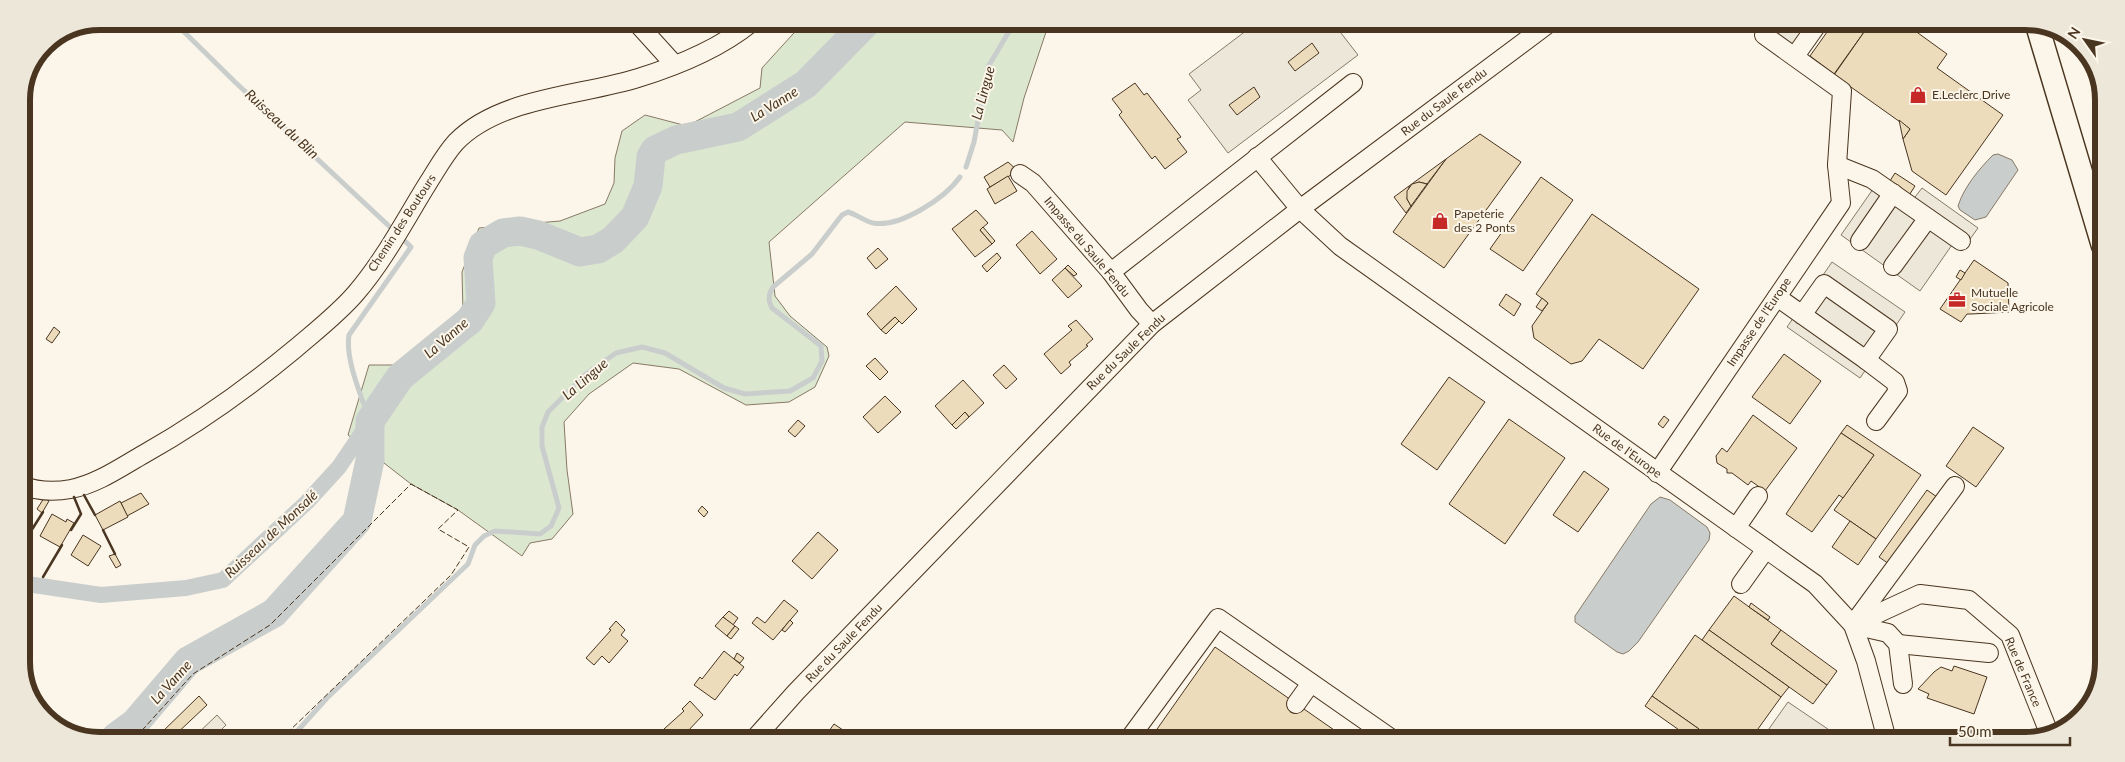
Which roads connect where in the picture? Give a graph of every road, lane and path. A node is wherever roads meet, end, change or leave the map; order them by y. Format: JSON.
{"nodes":[{"id":1,"x":643,"y":30,"type":"edge"},
{"id":2,"x":741,"y":30,"type":"edge"},
{"id":3,"x":1540,"y":30,"type":"edge"},
{"id":4,"x":1813,"y":30,"type":"edge"},
{"id":5,"x":2039,"y":32,"type":"edge"},
{"id":6,"x":1764,"y":34,"type":"dead end"},
{"id":7,"x":1795,"y":56,"type":"junction"},
{"id":8,"x":674,"y":64,"type":"junction"},
{"id":9,"x":1353,"y":83,"type":"dead end"},
{"id":10,"x":1258,"y":157,"type":"junction"},
{"id":11,"x":1837,"y":165,"type":"junction"},
{"id":12,"x":1020,"y":174,"type":"dead end"},
{"id":13,"x":1893,"y":193,"type":"junction"},
{"id":14,"x":1300,"y":209,"type":"junction"},
{"id":15,"x":1928,"y":218,"type":"junction"},
{"id":16,"x":2095,"y":222,"type":"edge"},
{"id":17,"x":1860,"y":241,"type":"dead end"},
{"id":18,"x":1961,"y":241,"type":"dead end"},
{"id":19,"x":1894,"y":266,"type":"dead end"},
{"id":20,"x":1111,"y":272,"type":"junction"},
{"id":21,"x":1777,"y":297,"type":"junction"},
{"id":22,"x":1802,"y":315,"type":"junction"},
{"id":23,"x":1152,"y":324,"type":"junction"},
{"id":24,"x":1866,"y":360,"type":"junction"},
{"id":25,"x":1876,"y":421,"type":"dead end"},
{"id":26,"x":1657,"y":473,"type":"junction"},
{"id":27,"x":1955,"y":486,"type":"dead end"},
{"id":28,"x":30,"y":487,"type":"edge"},
{"id":29,"x":1758,"y":496,"type":"dead end"},
{"id":30,"x":1736,"y":528,"type":"junction"},
{"id":31,"x":1766,"y":549,"type":"junction"},
{"id":32,"x":1741,"y":584,"type":"dead end"},
{"id":33,"x":1852,"y":625,"type":"junction"},
{"id":34,"x":1898,"y":644,"type":"junction"},
{"id":35,"x":1989,"y":653,"type":"dead end"},
{"id":36,"x":1311,"y":683,"type":"junction"},
{"id":37,"x":1903,"y":684,"type":"dead end"},
{"id":38,"x":1296,"y":704,"type":"dead end"},
{"id":39,"x":2047,"y":728,"type":"edge"},
{"id":40,"x":762,"y":732,"type":"edge"},
{"id":41,"x":1134,"y":732,"type":"edge"},
{"id":42,"x":1382,"y":732,"type":"edge"},
{"id":43,"x":1885,"y":732,"type":"edge"}],
"edges":[{"from":1,"to":8,"type":"street"},
{"from":2,"to":8,"type":"street","name":"Chemin des Boutours"},
{"from":3,"to":14,"type":"street","name":"Rue du Saule Fendu"},
{"from":4,"to":7,"type":"street"},
{"from":5,"to":16,"type":"main road"},
{"from":6,"to":7,"type":"street"},
{"from":7,"to":11,"type":"street","name":"Impasse de l'Europe"},
{"from":8,"to":28,"type":"street","name":"Chemin des Boutours"},
{"from":9,"to":10,"type":"street"},
{"from":10,"to":14,"type":"street","name":"Rue de l'Europe"},
{"from":10,"to":20,"type":"street"},
{"from":11,"to":13,"type":"street"},
{"from":11,"to":21,"type":"street","name":"Impasse de l'Europe"},
{"from":12,"to":20,"type":"street","name":"Impasse du Saule Fendu"},
{"from":13,"to":15,"type":"street"},
{"from":13,"to":17,"type":"street"},
{"from":14,"to":23,"type":"street","name":"Rue du Saule Fendu"},
{"from":14,"to":26,"type":"street","name":"Rue de l'Europe"},
{"from":15,"to":18,"type":"street"},
{"from":15,"to":19,"type":"street"},
{"from":20,"to":23,"type":"street","name":"Impasse du Saule Fendu"},
{"from":21,"to":22,"type":"street"},
{"from":21,"to":26,"type":"street","name":"Impasse de l'Europe"},
{"from":22,"to":24,"type":"street"},
{"from":22,"to":24,"type":"street"},
{"from":23,"to":40,"type":"street","name":"Rue du Saule Fendu"},
{"from":24,"to":25,"type":"street"},
{"from":26,"to":30,"type":"street","name":"Rue de l'Europe"},
{"from":27,"to":33,"type":"street"},
{"from":29,"to":30,"type":"street"},
{"from":30,"to":31,"type":"street","name":"Rue de l'Europe"},
{"from":31,"to":32,"type":"street"},
{"from":31,"to":33,"type":"street","name":"Rue de l'Europe"},
{"from":33,"to":34,"type":"street"},
{"from":33,"to":39,"type":"street","name":"Rue de France"},
{"from":33,"to":43,"type":"street","name":"Rue de l'Europe"},
{"from":34,"to":35,"type":"street"},
{"from":34,"to":37,"type":"street"},
{"from":36,"to":38,"type":"street"},
{"from":36,"to":41,"type":"street"},
{"from":36,"to":42,"type":"street"}]}
